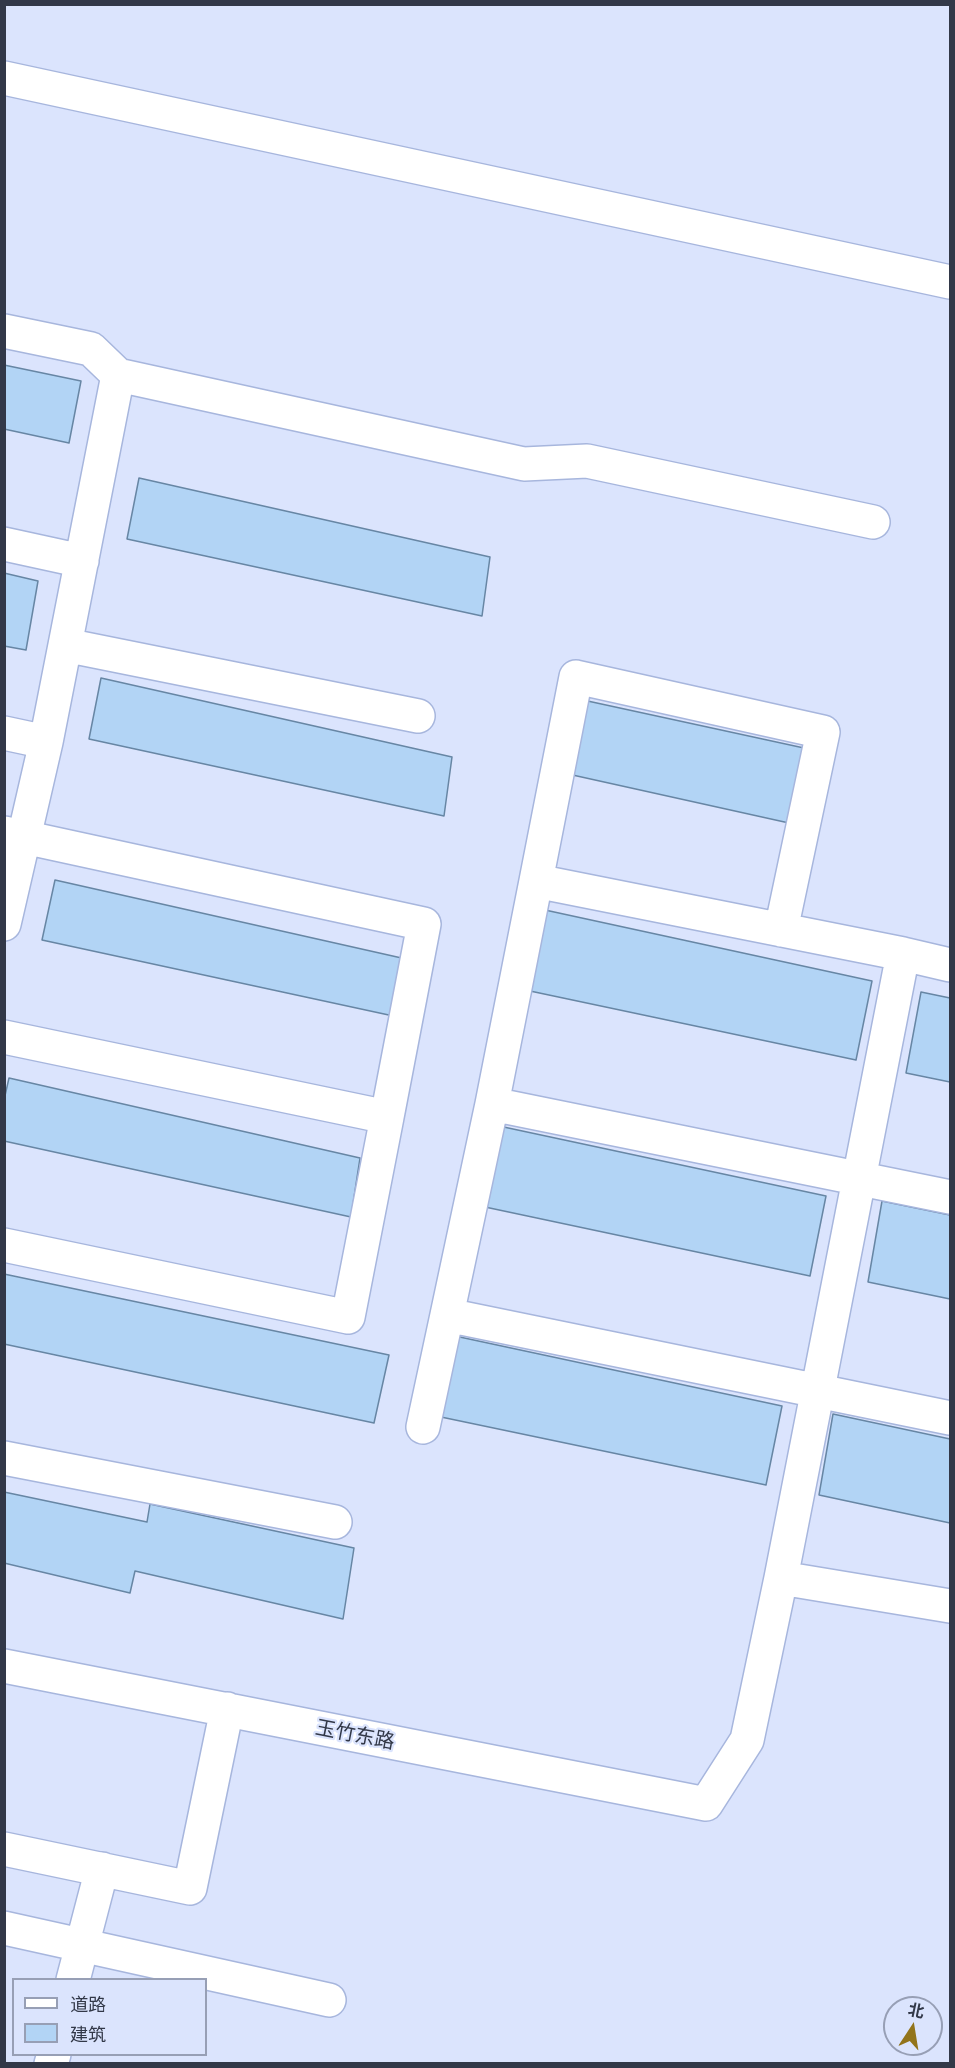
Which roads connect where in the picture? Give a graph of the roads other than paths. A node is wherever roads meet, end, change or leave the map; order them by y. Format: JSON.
{"nodes":[{"id":1,"x":4,"y":78,"type":"edge"},
{"id":2,"x":951,"y":282,"type":"edge"},
{"id":3,"x":4,"y":331,"type":"edge"},
{"id":4,"x":118,"y":375,"type":"junction"},
{"id":5,"x":873,"y":522,"type":"dead end"},
{"id":6,"x":4,"y":544,"type":"edge"},
{"id":7,"x":82,"y":561,"type":"junction"},
{"id":8,"x":65,"y":645,"type":"junction"},
{"id":9,"x":418,"y":716,"type":"dead end"},
{"id":10,"x":4,"y":733,"type":"edge"},
{"id":11,"x":46,"y":742,"type":"junction"},
{"id":12,"x":14,"y":835,"type":"edge"},
{"id":13,"x":536,"y":881,"type":"junction"},
{"id":14,"x":4,"y":924,"type":"edge"},
{"id":15,"x":781,"y":930,"type":"junction"},
{"id":16,"x":903,"y":954,"type":"junction"},
{"id":17,"x":951,"y":965,"type":"edge"},
{"id":18,"x":4,"y":1037,"type":"edge"},
{"id":19,"x":492,"y":1104,"type":"junction"},
{"id":20,"x":387,"y":1117,"type":"junction"},
{"id":21,"x":859,"y":1179,"type":"junction"},
{"id":22,"x":951,"y":1197,"type":"edge"},
{"id":23,"x":4,"y":1245,"type":"edge"},
{"id":24,"x":447,"y":1315,"type":"junction"},
{"id":25,"x":818,"y":1391,"type":"junction"},
{"id":26,"x":951,"y":1418,"type":"edge"},
{"id":27,"x":423,"y":1428,"type":"dead end"},
{"id":28,"x":4,"y":1458,"type":"edge"},
{"id":29,"x":334,"y":1522,"type":"dead end"},
{"id":30,"x":781,"y":1578,"type":"junction"},
{"id":31,"x":951,"y":1606,"type":"edge"},
{"id":32,"x":4,"y":1665,"type":"edge"},
{"id":33,"x":227,"y":1709,"type":"junction"},
{"id":34,"x":4,"y":1849,"type":"edge"},
{"id":35,"x":102,"y":1869,"type":"junction"},
{"id":36,"x":4,"y":1928,"type":"edge"},
{"id":37,"x":82,"y":1945,"type":"junction"},
{"id":38,"x":74,"y":1978,"type":"edge"},
{"id":39,"x":328,"y":2000,"type":"dead end"}],
"edges":[{"from":1,"to":2,"type":"street"},
{"from":3,"to":4,"type":"street"},
{"from":4,"to":5,"type":"street"},
{"from":4,"to":7,"type":"street"},
{"from":6,"to":7,"type":"street"},
{"from":7,"to":8,"type":"street"},
{"from":8,"to":9,"type":"street"},
{"from":8,"to":11,"type":"street"},
{"from":10,"to":11,"type":"street"},
{"from":11,"to":12,"type":"street"},
{"from":12,"to":14,"type":"street"},
{"from":12,"to":20,"type":"street"},
{"from":13,"to":15,"type":"street"},
{"from":13,"to":15,"type":"street"},
{"from":13,"to":19,"type":"street"},
{"from":15,"to":16,"type":"street"},
{"from":16,"to":17,"type":"street"},
{"from":16,"to":21,"type":"street"},
{"from":18,"to":20,"type":"street"},
{"from":19,"to":21,"type":"street"},
{"from":19,"to":24,"type":"street"},
{"from":20,"to":23,"type":"street"},
{"from":21,"to":22,"type":"street"},
{"from":21,"to":25,"type":"street"},
{"from":24,"to":25,"type":"street"},
{"from":24,"to":27,"type":"street"},
{"from":25,"to":26,"type":"street"},
{"from":25,"to":30,"type":"street"},
{"from":28,"to":29,"type":"street"},
{"from":30,"to":31,"type":"street"},
{"from":30,"to":33,"type":"street","name":"玉竹东路"},
{"from":32,"to":33,"type":"street","name":"玉竹东路"},
{"from":33,"to":35,"type":"street"},
{"from":34,"to":35,"type":"street"},
{"from":35,"to":37,"type":"street"},
{"from":36,"to":37,"type":"street"},
{"from":37,"to":38,"type":"street"},
{"from":37,"to":39,"type":"street"}]}
